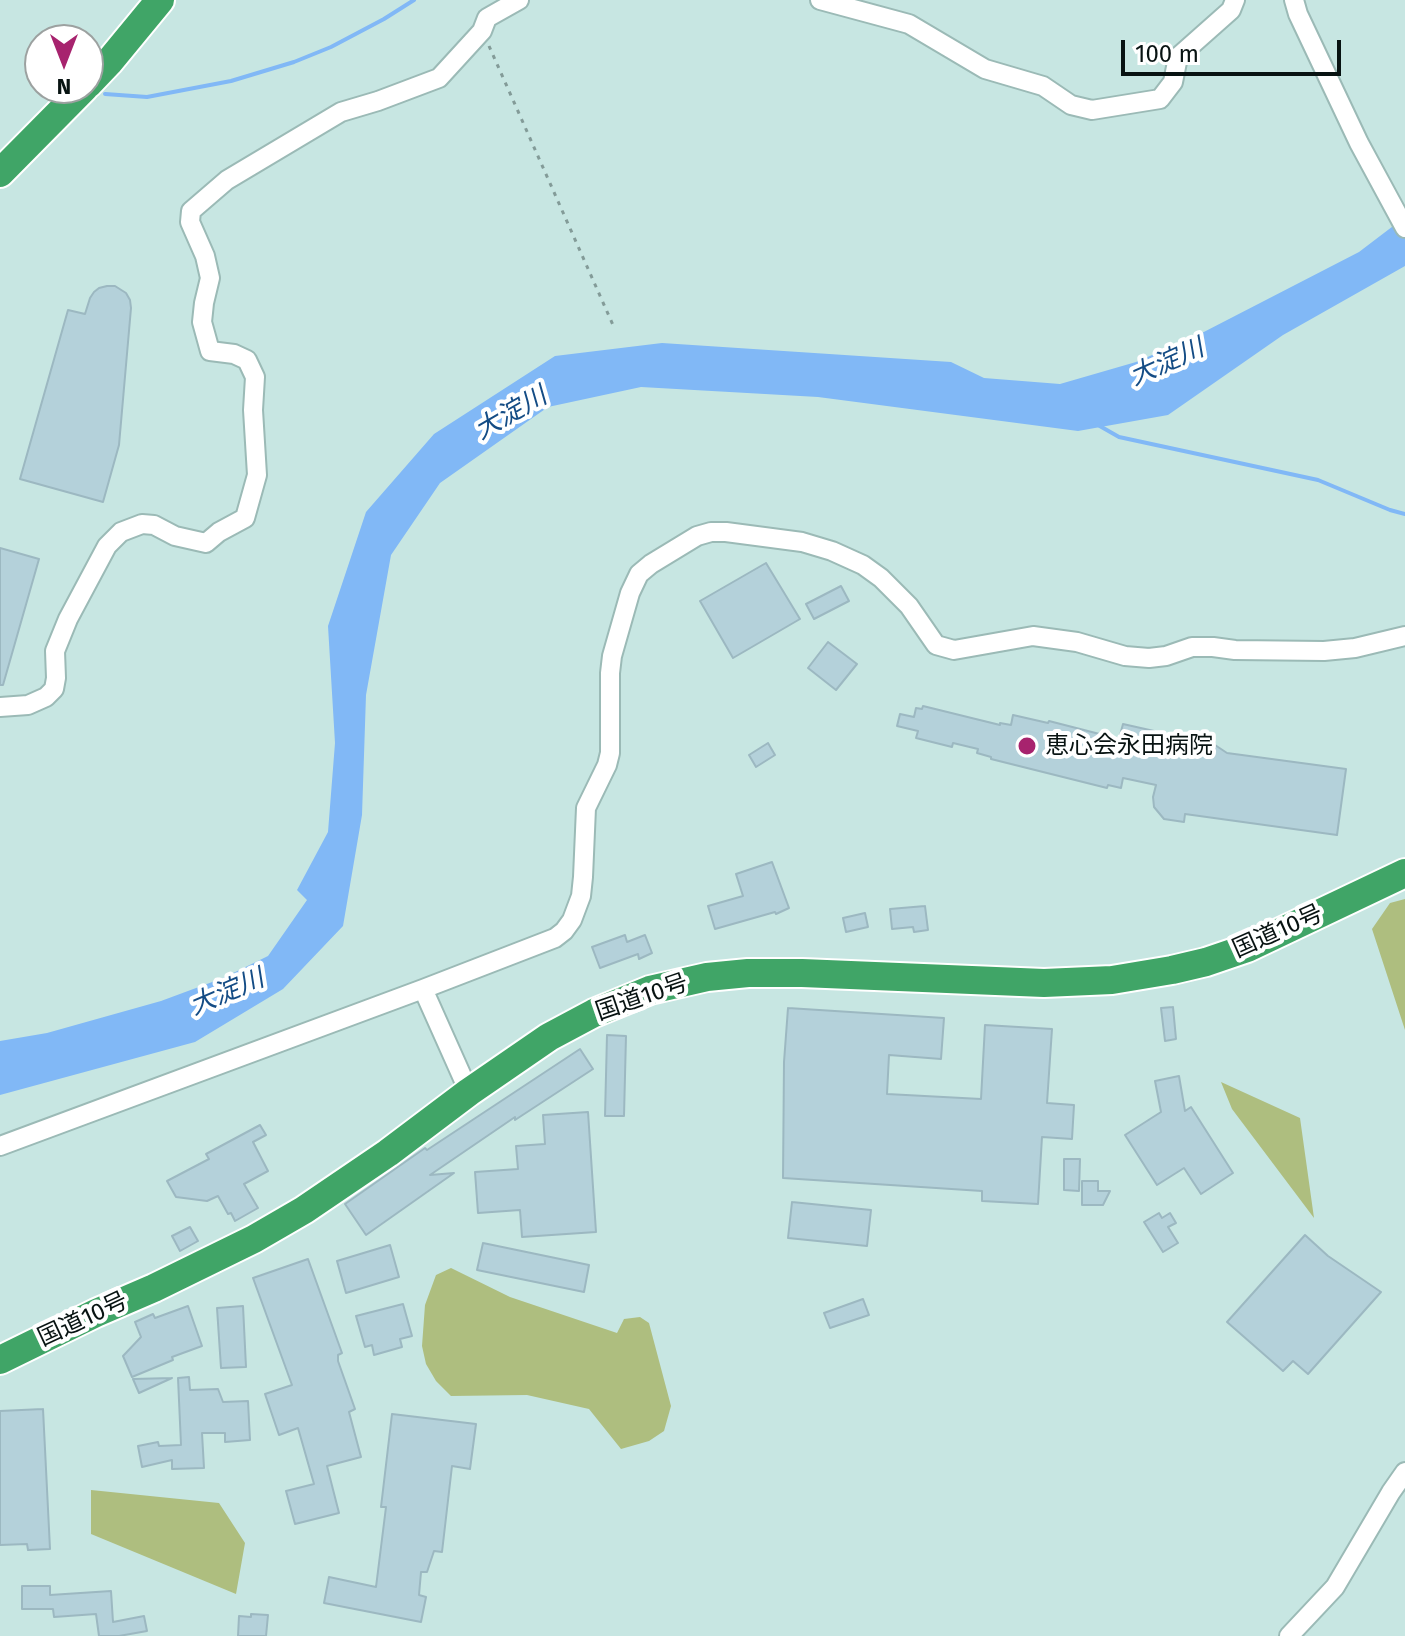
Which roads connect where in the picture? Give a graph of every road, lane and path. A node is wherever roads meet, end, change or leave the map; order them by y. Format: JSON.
{"nodes":[{"id":1,"x":160,"y":0,"type":"edge"},
{"id":2,"x":519,"y":0,"type":"edge"},
{"id":3,"x":820,"y":0,"type":"edge"},
{"id":4,"x":1235,"y":0,"type":"edge"},
{"id":5,"x":1294,"y":0,"type":"edge"},
{"id":6,"x":482,"y":31,"type":"junction"},
{"id":7,"x":104,"y":67,"type":"edge"},
{"id":8,"x":68,"y":104,"type":"edge"},
{"id":9,"x":0,"y":173,"type":"edge"},
{"id":10,"x":1405,"y":228,"type":"edge"},
{"id":11,"x":613,"y":325,"type":"dead end"},
{"id":12,"x":1405,"y":636,"type":"edge"},
{"id":13,"x":0,"y":707,"type":"edge"},
{"id":14,"x":1405,"y":873,"type":"edge"},
{"id":15,"x":423,"y":989,"type":"junction"},
{"id":16,"x":469,"y":1092,"type":"junction"},
{"id":17,"x":0,"y":1146,"type":"edge"},
{"id":18,"x":0,"y":1360,"type":"edge"},
{"id":19,"x":1405,"y":1472,"type":"edge"},
{"id":20,"x":1289,"y":1636,"type":"edge"}],
"edges":[{"from":1,"to":7,"type":"highway"},
{"from":2,"to":6,"type":"street"},
{"from":3,"to":4,"type":"street"},
{"from":5,"to":10,"type":"street"},
{"from":6,"to":11,"type":"path"},
{"from":6,"to":13,"type":"street"},
{"from":8,"to":9,"type":"highway"},
{"from":12,"to":15,"type":"street"},
{"from":14,"to":16,"type":"highway","name":"国道10号"},
{"from":15,"to":16,"type":"street"},
{"from":15,"to":17,"type":"street"},
{"from":16,"to":18,"type":"highway","name":"国道10号"},
{"from":19,"to":20,"type":"street"}]}
